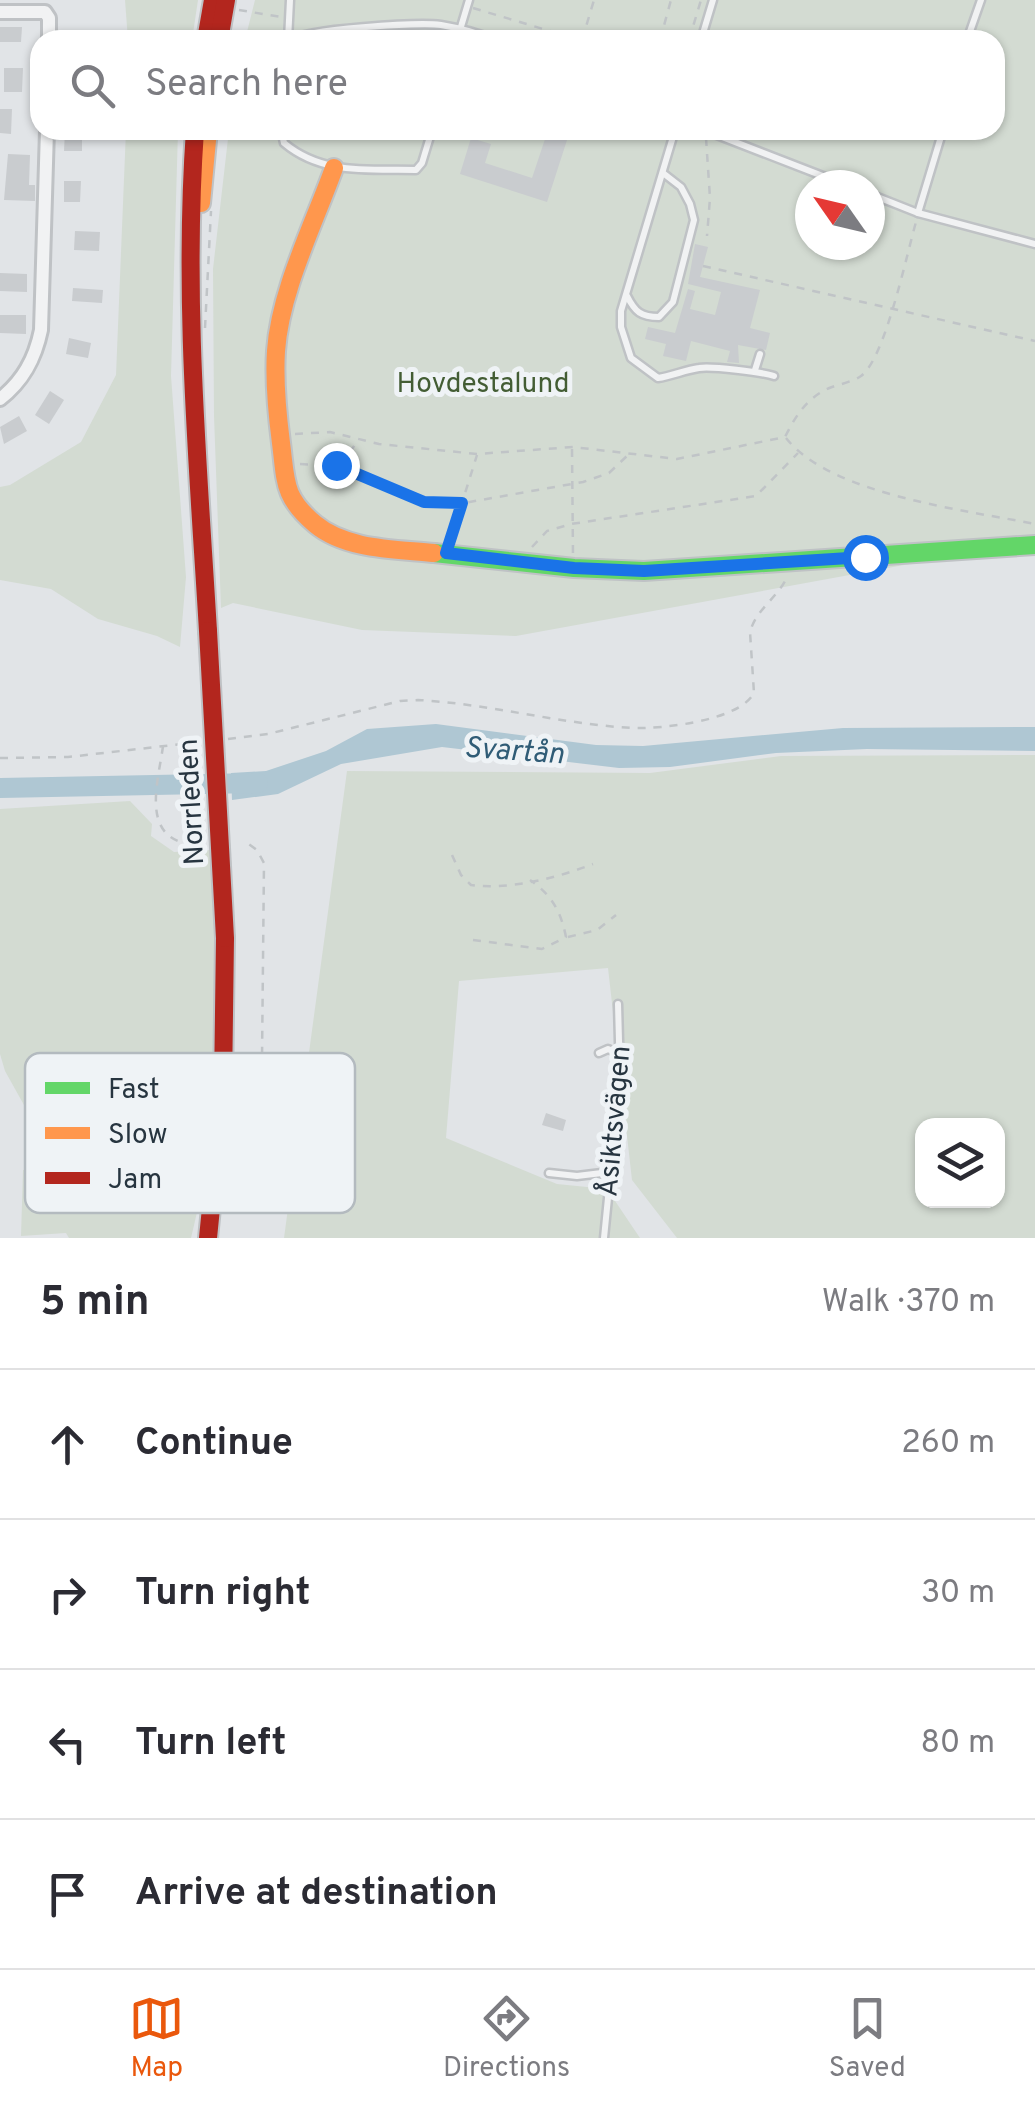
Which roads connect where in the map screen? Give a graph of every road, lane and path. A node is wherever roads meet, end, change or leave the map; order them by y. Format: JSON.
{"nodes":[{"id":1,"x":212,"y":0,"type":"edge"},
{"id":2,"x":290,"y":0,"type":"edge"},
{"id":3,"x":594,"y":0,"type":"edge"},
{"id":4,"x":671,"y":0,"type":"edge"},
{"id":5,"x":700,"y":0,"type":"edge"},
{"id":6,"x":713,"y":0,"type":"edge"},
{"id":7,"x":981,"y":0,"type":"edge"},
{"id":8,"x":468,"y":3,"type":"edge"},
{"id":9,"x":232,"y":5,"type":"edge"},
{"id":10,"x":0,"y":12,"type":"edge"},
{"id":11,"x":288,"y":18,"type":"junction"},
{"id":12,"x":49,"y":30,"type":"edge"},
{"id":13,"x":208,"y":30,"type":"edge"},
{"id":14,"x":223,"y":30,"type":"edge"},
{"id":15,"x":289,"y":30,"type":"edge"},
{"id":16,"x":336,"y":30,"type":"edge"},
{"id":17,"x":460,"y":30,"type":"joint"},
{"id":18,"x":550,"y":30,"type":"edge"},
{"id":19,"x":584,"y":30,"type":"edge"},
{"id":20,"x":663,"y":30,"type":"edge"},
{"id":21,"x":691,"y":30,"type":"edge"},
{"id":22,"x":704,"y":30,"type":"edge"},
{"id":23,"x":970,"y":30,"type":"edge"},
{"id":24,"x":47,"y":140,"type":"edge"},
{"id":25,"x":194,"y":140,"type":"edge"},
{"id":26,"x":207,"y":140,"type":"edge"},
{"id":27,"x":283,"y":140,"type":"edge"},
{"id":28,"x":429,"y":140,"type":"edge"},
{"id":29,"x":672,"y":140,"type":"edge"},
{"id":30,"x":706,"y":140,"type":"edge"},
{"id":31,"x":728,"y":140,"type":"edge"},
{"id":32,"x":940,"y":140,"type":"edge"},
{"id":33,"x":334,"y":168,"type":"junction"},
{"id":34,"x":807,"y":170,"type":"edge"},
{"id":35,"x":663,"y":173,"type":"junction"},
{"id":36,"x":885,"y":200,"type":"edge"},
{"id":37,"x":211,"y":211,"type":"dead end"},
{"id":38,"x":918,"y":212,"type":"junction"},
{"id":39,"x":708,"y":236,"type":"dead end"},
{"id":40,"x":1035,"y":244,"type":"edge"},
{"id":41,"x":703,"y":266,"type":"dead end"},
{"id":42,"x":627,"y":296,"type":"junction"},
{"id":43,"x":892,"y":310,"type":"junction"},
{"id":44,"x":205,"y":336,"type":"dead end"},
{"id":45,"x":1035,"y":341,"type":"edge"},
{"id":46,"x":760,"y":354,"type":"dead end"},
{"id":47,"x":192,"y":363,"type":"junction"},
{"id":48,"x":755,"y":370,"type":"junction"},
{"id":49,"x":774,"y":376,"type":"dead end"},
{"id":50,"x":0,"y":399,"type":"edge"},
{"id":51,"x":785,"y":436,"type":"junction"},
{"id":52,"x":279,"y":438,"type":"junction"},
{"id":53,"x":358,"y":438,"type":"junction"},
{"id":54,"x":572,"y":447,"type":"junction"},
{"id":55,"x":798,"y":453,"type":"junction"},
{"id":56,"x":477,"y":454,"type":"junction"},
{"id":57,"x":628,"y":454,"type":"junction"},
{"id":58,"x":284,"y":466,"type":"junction"},
{"id":59,"x":341,"y":466,"type":"junction"},
{"id":60,"x":572,"y":484,"type":"junction"},
{"id":61,"x":462,"y":503,"type":"junction"},
{"id":62,"x":571,"y":524,"type":"junction"},
{"id":63,"x":1035,"y":524,"type":"edge"},
{"id":64,"x":1035,"y":545,"type":"edge"},
{"id":65,"x":446,"y":553,"type":"junction"},
{"id":66,"x":791,"y":559,"type":"junction"},
{"id":67,"x":529,"y":563,"type":"junction"},
{"id":68,"x":574,"y":568,"type":"junction"},
{"id":69,"x":164,"y":744,"type":"junction"},
{"id":70,"x":0,"y":758,"type":"edge"},
{"id":71,"x":246,"y":842,"type":"dead end"},
{"id":72,"x":184,"y":843,"type":"dead end"},
{"id":73,"x":452,"y":855,"type":"dead end"},
{"id":74,"x":593,"y":864,"type":"dead end"},
{"id":75,"x":530,"y":880,"type":"junction"},
{"id":76,"x":616,"y":915,"type":"dead end"},
{"id":77,"x":566,"y":937,"type":"junction"},
{"id":78,"x":473,"y":940,"type":"dead end"},
{"id":79,"x":618,"y":1004,"type":"dead end"},
{"id":80,"x":226,"y":1053,"type":"edge"},
{"id":81,"x":262,"y":1053,"type":"edge"},
{"id":82,"x":599,"y":1053,"type":"dead end"},
{"id":83,"x":621,"y":1055,"type":"junction"},
{"id":84,"x":610,"y":1172,"type":"junction"},
{"id":85,"x":549,"y":1173,"type":"dead end"},
{"id":86,"x":212,"y":1213,"type":"edge"},
{"id":87,"x":208,"y":1238,"type":"edge"},
{"id":88,"x":604,"y":1238,"type":"edge"}],
"edges":[{"from":1,"to":13,"type":"main road"},
{"from":2,"to":11,"type":"lane"},
{"from":3,"to":19,"type":"path"},
{"from":4,"to":20,"type":"path"},
{"from":5,"to":21,"type":"path"},
{"from":6,"to":22,"type":"lane"},
{"from":7,"to":23,"type":"lane"},
{"from":8,"to":17,"type":"lane"},
{"from":8,"to":18,"type":"path"},
{"from":9,"to":11,"type":"path"},
{"from":9,"to":14,"type":"main road"},
{"from":10,"to":12,"type":"street"},
{"from":11,"to":15,"type":"lane"},
{"from":16,"to":17,"type":"lane"},
{"from":24,"to":50,"type":"street"},
{"from":25,"to":47,"type":"main road","name":"Norrleden"},
{"from":26,"to":47,"type":"main road","name":"Norrleden"},
{"from":27,"to":33,"type":"lane"},
{"from":28,"to":33,"type":"lane"},
{"from":29,"to":35,"type":"lane"},
{"from":30,"to":39,"type":"path"},
{"from":31,"to":34,"type":"lane"},
{"from":32,"to":38,"type":"lane"},
{"from":33,"to":52,"type":"main road"},
{"from":35,"to":42,"type":"lane"},
{"from":35,"to":42,"type":"lane"},
{"from":36,"to":38,"type":"lane"},
{"from":37,"to":44,"type":"path"},
{"from":38,"to":40,"type":"lane"},
{"from":38,"to":43,"type":"path"},
{"from":41,"to":43,"type":"path"},
{"from":42,"to":48,"type":"lane"},
{"from":43,"to":45,"type":"path"},
{"from":43,"to":51,"type":"path"},
{"from":46,"to":48,"type":"lane"},
{"from":47,"to":80,"type":"main road","name":"Norrleden","bridge":true},
{"from":48,"to":49,"type":"lane"},
{"from":51,"to":55,"type":"path"},
{"from":51,"to":57,"type":"path"},
{"from":52,"to":53,"type":"path"},
{"from":52,"to":58,"type":"main road"},
{"from":53,"to":56,"type":"path"},
{"from":53,"to":59,"type":"path"},
{"from":54,"to":56,"type":"path"},
{"from":54,"to":57,"type":"path"},
{"from":54,"to":60,"type":"path"},
{"from":55,"to":62,"type":"path"},
{"from":55,"to":63,"type":"path"},
{"from":56,"to":61,"type":"path"},
{"from":57,"to":60,"type":"path"},
{"from":58,"to":59,"type":"path"},
{"from":58,"to":65,"type":"main road"},
{"from":59,"to":61,"type":"path"},
{"from":60,"to":61,"type":"path"},
{"from":60,"to":62,"type":"path"},
{"from":61,"to":65,"type":"path"},
{"from":62,"to":67,"type":"path"},
{"from":62,"to":68,"type":"path"},
{"from":64,"to":66,"type":"main road"},
{"from":65,"to":67,"type":"main road"},
{"from":66,"to":68,"type":"main road"},
{"from":66,"to":69,"type":"path"},
{"from":67,"to":68,"type":"main road"},
{"from":69,"to":70,"type":"path"},
{"from":69,"to":72,"type":"path"},
{"from":71,"to":81,"type":"path"},
{"from":73,"to":75,"type":"path"},
{"from":74,"to":75,"type":"path"},
{"from":75,"to":77,"type":"path"},
{"from":76,"to":77,"type":"path"},
{"from":77,"to":78,"type":"path"},
{"from":79,"to":83,"type":"lane","name":"Åsiktsvägen"},
{"from":82,"to":83,"type":"lane"},
{"from":83,"to":84,"type":"lane","name":"Åsiktsvägen"},
{"from":84,"to":85,"type":"lane"},
{"from":84,"to":88,"type":"lane","name":"Åsiktsvägen"},
{"from":86,"to":87,"type":"main road","name":"Norrleden","bridge":true}]}
